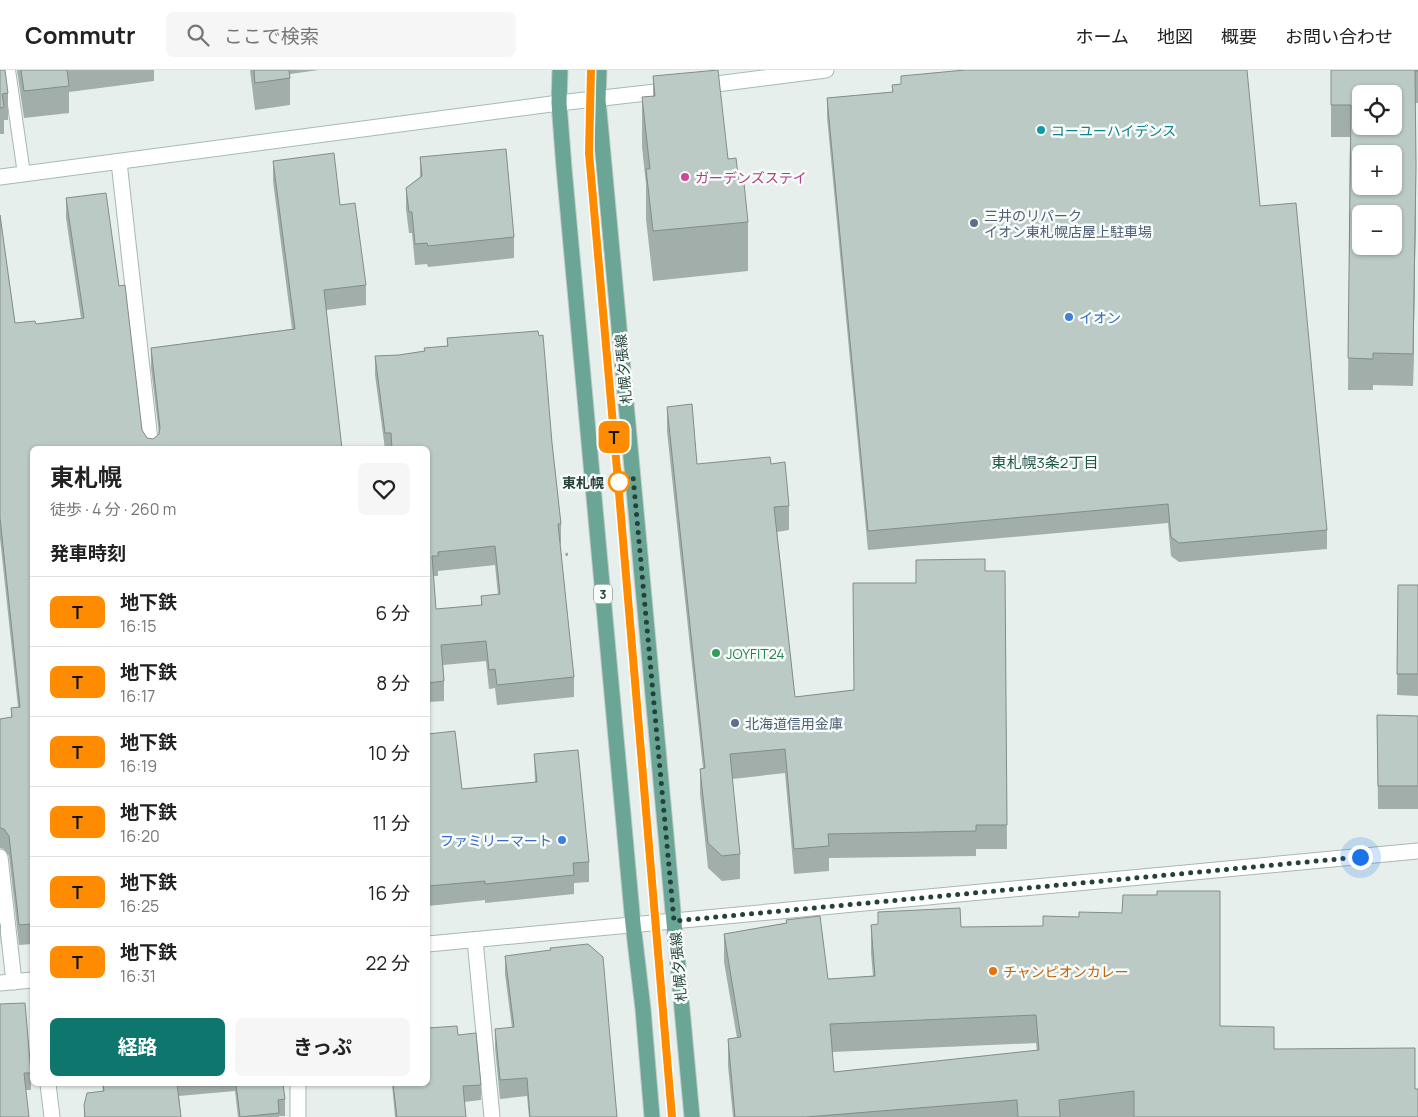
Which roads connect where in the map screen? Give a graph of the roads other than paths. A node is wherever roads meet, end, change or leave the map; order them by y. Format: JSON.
{"nodes":[{"id":1,"x":9,"y":70,"type":"edge"},
{"id":2,"x":560,"y":70,"type":"edge"},
{"id":3,"x":598,"y":70,"type":"edge"},
{"id":4,"x":826,"y":70,"type":"edge"},
{"id":5,"x":598,"y":100,"type":"junction"},
{"id":6,"x":559,"y":104,"type":"junction"},
{"id":7,"x":119,"y":162,"type":"junction"},
{"id":8,"x":24,"y":174,"type":"junction"},
{"id":9,"x":0,"y":177,"type":"edge"},
{"id":10,"x":151,"y":446,"type":"edge"},
{"id":11,"x":1418,"y":851,"type":"edge"},
{"id":12,"x":0,"y":857,"type":"edge"},
{"id":13,"x":674,"y":921,"type":"junction"},
{"id":14,"x":633,"y":924,"type":"junction"},
{"id":15,"x":475,"y":940,"type":"junction"},
{"id":16,"x":430,"y":944,"type":"edge"},
{"id":17,"x":30,"y":980,"type":"edge"},
{"id":18,"x":7,"y":983,"type":"edge"},
{"id":19,"x":48,"y":1086,"type":"edge"},
{"id":20,"x":298,"y":1086,"type":"edge"},
{"id":21,"x":52,"y":1117,"type":"edge"},
{"id":22,"x":298,"y":1117,"type":"edge"},
{"id":23,"x":492,"y":1117,"type":"edge"},
{"id":24,"x":652,"y":1117,"type":"edge"},
{"id":25,"x":692,"y":1117,"type":"edge"}],
"edges":[{"from":1,"to":8,"type":"lane"},
{"from":2,"to":6,"type":"main road","number":"3"},
{"from":3,"to":5,"type":"main road","name":"札幌夕張線"},
{"from":4,"to":5,"type":"street"},
{"from":5,"to":6,"type":"street"},
{"from":5,"to":13,"type":"main road","name":"札幌夕張線"},
{"from":6,"to":7,"type":"street"},
{"from":6,"to":14,"type":"main road","number":"3"},
{"from":7,"to":8,"type":"street"},
{"from":7,"to":10,"type":"street"},
{"from":8,"to":9,"type":"street"},
{"from":11,"to":13,"type":"street"},
{"from":12,"to":18,"type":"street"},
{"from":13,"to":14,"type":"street"},
{"from":13,"to":25,"type":"main road","name":"札幌夕張線"},
{"from":14,"to":15,"type":"street"},
{"from":14,"to":24,"type":"main road","number":"3"},
{"from":15,"to":16,"type":"street"},
{"from":15,"to":23,"type":"street"},
{"from":17,"to":18,"type":"street"},
{"from":19,"to":21,"type":"street"},
{"from":20,"to":22,"type":"street"}]}
